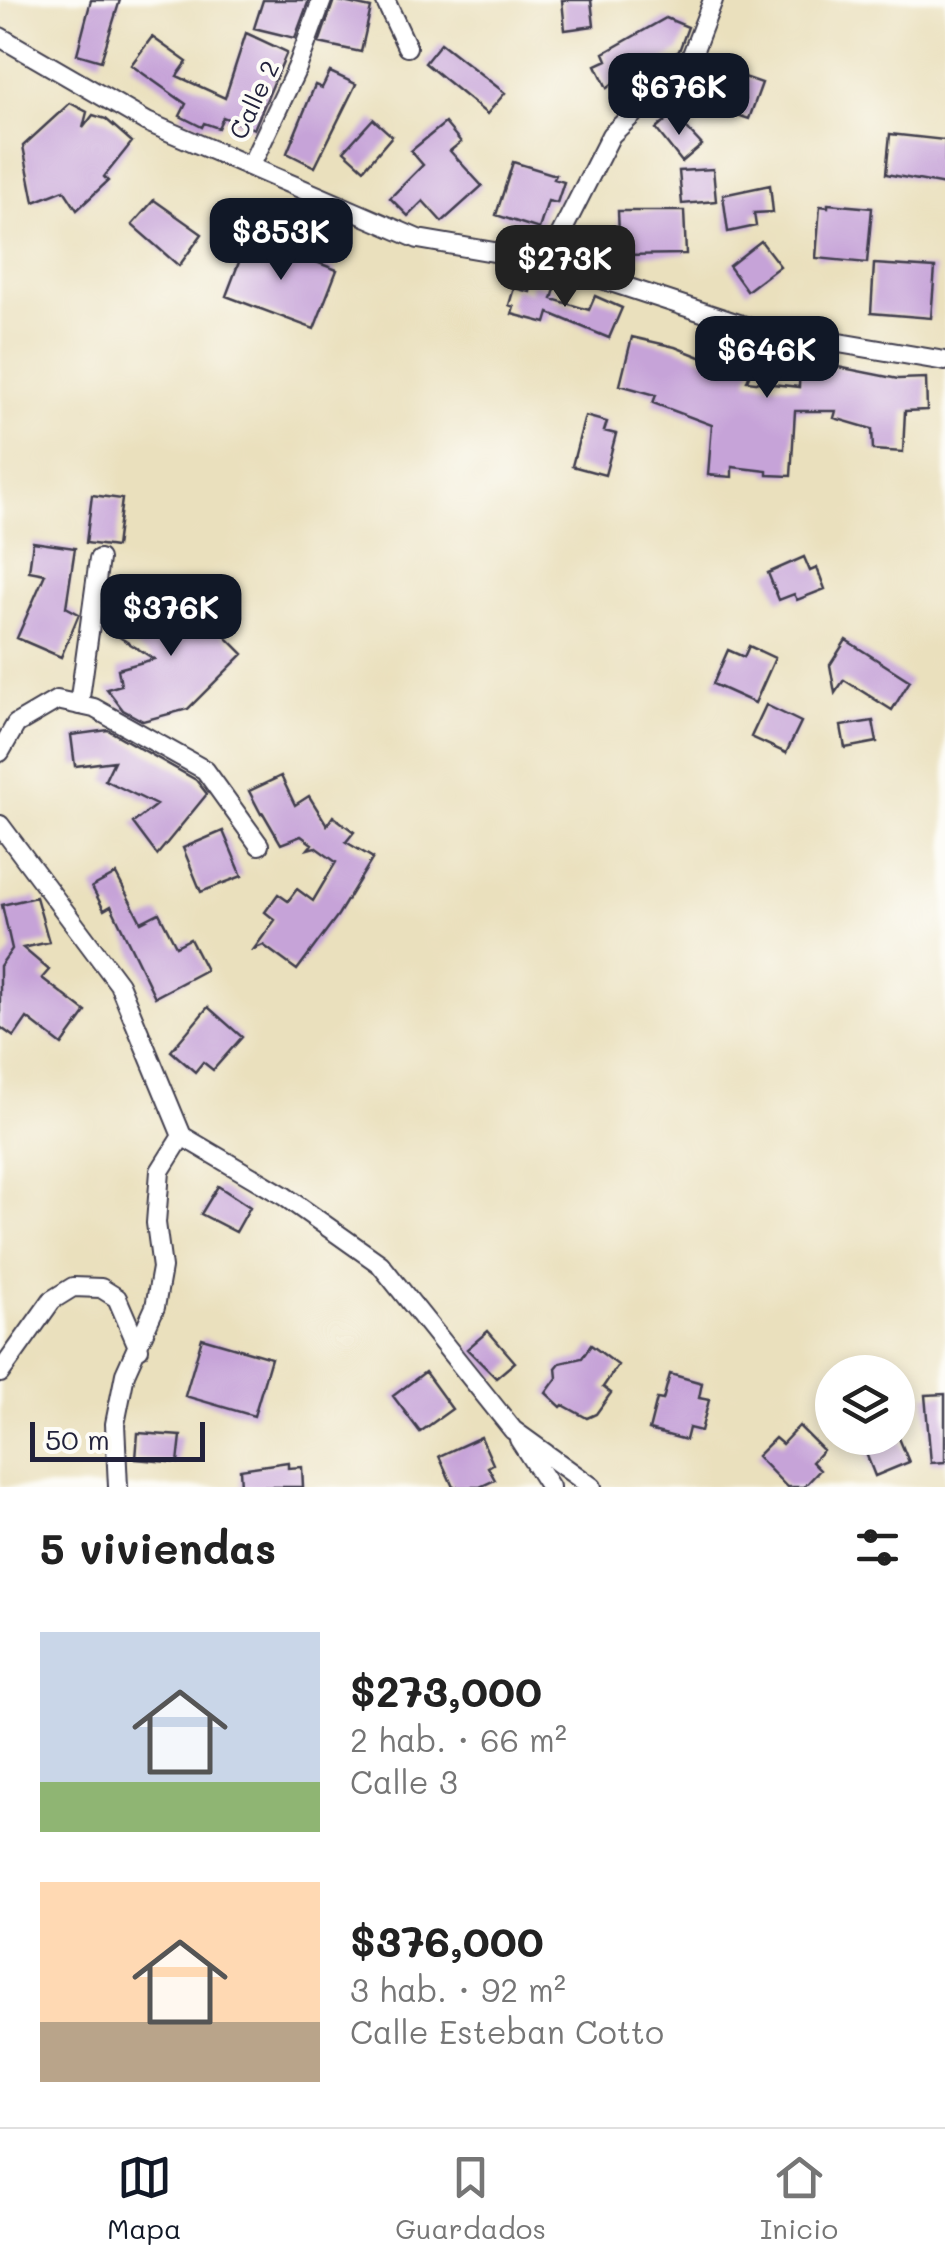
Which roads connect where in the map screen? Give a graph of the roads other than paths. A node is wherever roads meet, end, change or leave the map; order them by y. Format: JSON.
{"nodes":[{"id":1,"x":322,"y":0,"type":"edge"},
{"id":2,"x":385,"y":0,"type":"edge"},
{"id":3,"x":712,"y":0,"type":"edge"},
{"id":4,"x":0,"y":37,"type":"edge"},
{"id":5,"x":407,"y":47,"type":"dead end"},
{"id":6,"x":251,"y":165,"type":"junction"},
{"id":7,"x":547,"y":260,"type":"junction"},
{"id":8,"x":945,"y":361,"type":"edge"},
{"id":9,"x":99,"y":559,"type":"dead end"},
{"id":10,"x":80,"y":705,"type":"junction"},
{"id":11,"x":0,"y":752,"type":"edge"},
{"id":12,"x":0,"y":826,"type":"edge"},
{"id":13,"x":259,"y":845,"type":"dead end"},
{"id":14,"x":182,"y":1136,"type":"junction"},
{"id":15,"x":138,"y":1349,"type":"junction"},
{"id":16,"x":0,"y":1374,"type":"edge"},
{"id":17,"x":513,"y":1430,"type":"junction"},
{"id":18,"x":118,"y":1487,"type":"edge"},
{"id":19,"x":550,"y":1487,"type":"edge"},
{"id":20,"x":592,"y":1487,"type":"edge"}],
"edges":[{"from":1,"to":6,"type":"street","name":"Calle 2"},
{"from":2,"to":5,"type":"street"},
{"from":3,"to":7,"type":"street"},
{"from":4,"to":6,"type":"street"},
{"from":6,"to":7,"type":"street"},
{"from":7,"to":8,"type":"street"},
{"from":9,"to":10,"type":"street"},
{"from":10,"to":11,"type":"street"},
{"from":10,"to":13,"type":"street"},
{"from":12,"to":14,"type":"street"},
{"from":14,"to":15,"type":"street"},
{"from":14,"to":17,"type":"street"},
{"from":15,"to":16,"type":"street"},
{"from":15,"to":18,"type":"street"},
{"from":17,"to":19,"type":"street"},
{"from":17,"to":20,"type":"street"}]}
